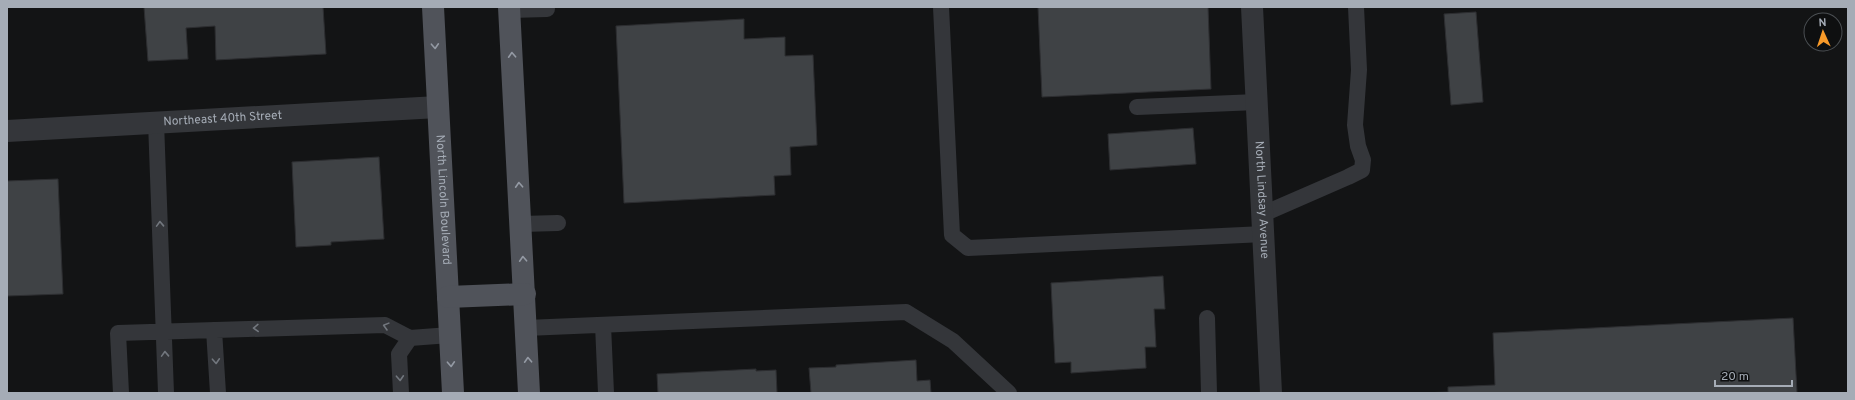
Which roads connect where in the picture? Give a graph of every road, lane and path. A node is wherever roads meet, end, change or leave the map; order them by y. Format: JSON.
{"nodes":[{"id":1,"x":433,"y":7,"type":"edge"},
{"id":2,"x":941,"y":7,"type":"edge"},
{"id":3,"x":1252,"y":7,"type":"edge"},
{"id":4,"x":1356,"y":7,"type":"edge"},
{"id":5,"x":546,"y":8,"type":"dead end"},
{"id":6,"x":510,"y":9,"type":"edge"},
{"id":7,"x":1257,"y":102,"type":"junction"},
{"id":8,"x":438,"y":107,"type":"junction"},
{"id":9,"x":1137,"y":107,"type":"dead end"},
{"id":10,"x":156,"y":122,"type":"junction"},
{"id":11,"x":7,"y":131,"type":"edge"},
{"id":12,"x":558,"y":223,"type":"dead end"},
{"id":13,"x":521,"y":224,"type":"junction"},
{"id":14,"x":1263,"y":224,"type":"junction"},
{"id":15,"x":524,"y":294,"type":"junction"},
{"id":16,"x":448,"y":297,"type":"junction"},
{"id":17,"x":1207,"y":318,"type":"dead end"},
{"id":18,"x":603,"y":325,"type":"junction"},
{"id":19,"x":526,"y":328,"type":"junction"},
{"id":20,"x":214,"y":330,"type":"junction"},
{"id":21,"x":164,"y":332,"type":"junction"},
{"id":22,"x":450,"y":335,"type":"junction"},
{"id":23,"x":410,"y":338,"type":"junction"},
{"id":24,"x":121,"y":393,"type":"edge"},
{"id":25,"x":166,"y":393,"type":"edge"},
{"id":26,"x":218,"y":393,"type":"edge"},
{"id":27,"x":401,"y":393,"type":"edge"},
{"id":28,"x":453,"y":393,"type":"edge"},
{"id":29,"x":529,"y":393,"type":"edge"},
{"id":30,"x":606,"y":393,"type":"edge"},
{"id":31,"x":1009,"y":393,"type":"edge"},
{"id":32,"x":1209,"y":393,"type":"edge"},
{"id":33,"x":1271,"y":393,"type":"edge"}],
"edges":[{"from":1,"to":8,"type":"main road","name":"North Lincoln Boulevard","one_way":true},
{"from":2,"to":14,"type":"lane"},
{"from":3,"to":7,"type":"street","name":"North Lindsay Avenue"},
{"from":4,"to":14,"type":"lane"},
{"from":5,"to":6,"type":"lane"},
{"from":13,"to":6,"type":"main road","one_way":true},
{"from":7,"to":9,"type":"lane"},
{"from":7,"to":14,"type":"street","name":"North Lindsay Avenue"},
{"from":8,"to":10,"type":"street","name":"Northeast 40th Street"},
{"from":8,"to":16,"type":"main road","name":"North Lincoln Boulevard"},
{"from":10,"to":11,"type":"street","name":"Northeast 40th Street"},
{"from":21,"to":10,"type":"lane","one_way":true},
{"from":12,"to":13,"type":"lane"},
{"from":15,"to":13,"type":"main road","one_way":true},
{"from":14,"to":33,"type":"street","name":"North Lindsay Avenue"},
{"from":15,"to":16,"type":"main road"},
{"from":15,"to":19,"type":"main road"},
{"from":16,"to":22,"type":"main road","name":"North Lincoln Boulevard"},
{"from":17,"to":32,"type":"lane"},
{"from":18,"to":19,"type":"lane"},
{"from":18,"to":30,"type":"lane"},
{"from":18,"to":31,"type":"lane"},
{"from":29,"to":19,"type":"main road","one_way":true},
{"from":20,"to":21,"type":"lane"},
{"from":23,"to":20,"type":"lane","one_way":true},
{"from":20,"to":26,"type":"lane","one_way":true},
{"from":21,"to":24,"type":"lane"},
{"from":25,"to":21,"type":"lane","one_way":true},
{"from":22,"to":23,"type":"lane"},
{"from":22,"to":28,"type":"main road","name":"North Lincoln Boulevard","one_way":true},
{"from":23,"to":27,"type":"lane","one_way":true}]}
